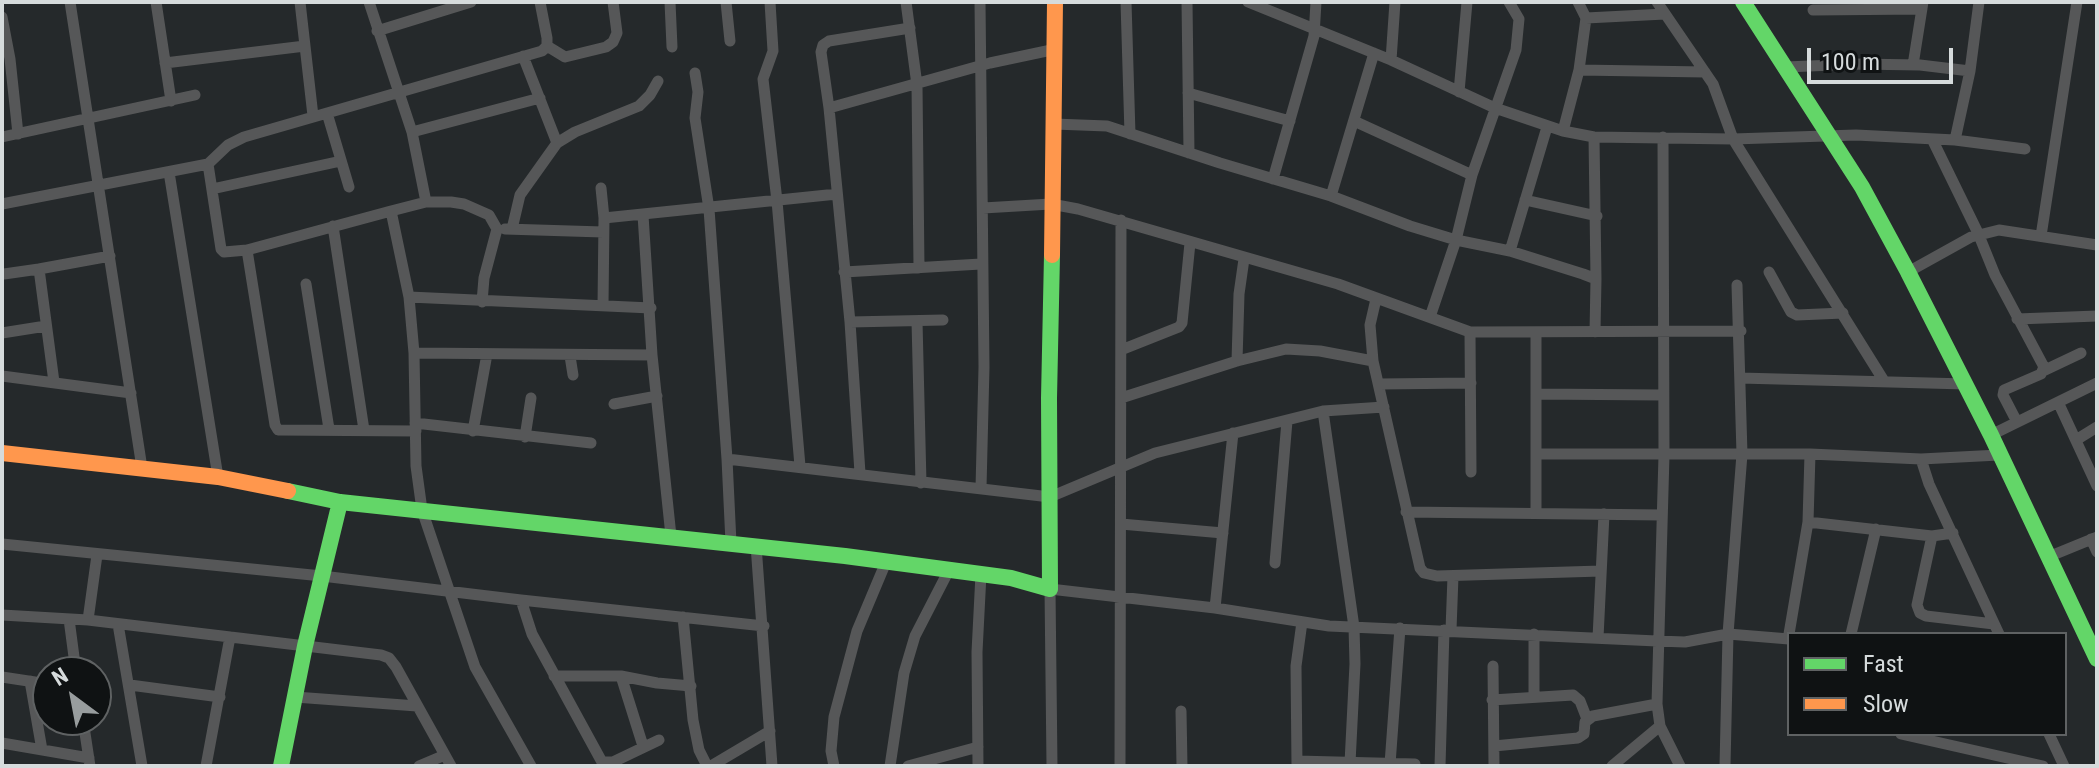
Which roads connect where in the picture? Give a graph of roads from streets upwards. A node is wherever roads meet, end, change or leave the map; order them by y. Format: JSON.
{"nodes":[{"id":1,"x":70,"y":2,"type":"edge"},
{"id":2,"x":156,"y":2,"type":"edge"},
{"id":3,"x":300,"y":2,"type":"edge"},
{"id":4,"x":369,"y":2,"type":"edge"},
{"id":5,"x":471,"y":2,"type":"edge"},
{"id":6,"x":540,"y":2,"type":"edge"},
{"id":7,"x":613,"y":2,"type":"edge"},
{"id":8,"x":670,"y":2,"type":"edge"},
{"id":9,"x":726,"y":2,"type":"edge"},
{"id":10,"x":770,"y":2,"type":"edge"},
{"id":11,"x":906,"y":2,"type":"edge"},
{"id":12,"x":980,"y":2,"type":"edge"},
{"id":13,"x":1055,"y":2,"type":"edge"},
{"id":14,"x":1126,"y":2,"type":"edge"},
{"id":15,"x":1187,"y":2,"type":"edge"},
{"id":16,"x":1248,"y":2,"type":"edge"},
{"id":17,"x":1316,"y":2,"type":"edge"},
{"id":18,"x":1395,"y":2,"type":"edge"},
{"id":19,"x":1467,"y":2,"type":"edge"},
{"id":20,"x":1509,"y":2,"type":"edge"},
{"id":21,"x":1578,"y":2,"type":"edge"},
{"id":22,"x":1657,"y":2,"type":"edge"},
{"id":23,"x":1743,"y":2,"type":"edge"},
{"id":24,"x":1979,"y":2,"type":"edge"},
{"id":25,"x":2077,"y":2,"type":"edge"},
{"id":26,"x":1923,"y":5,"type":"edge"},
{"id":27,"x":1855,"y":6,"type":"edge"},
{"id":28,"x":1813,"y":10,"type":"dead end"},
{"id":29,"x":1665,"y":14,"type":"junction"},
{"id":30,"x":2,"y":17,"type":"edge"},
{"id":31,"x":1586,"y":18,"type":"junction"},
{"id":32,"x":910,"y":28,"type":"junction"},
{"id":33,"x":1315,"y":30,"type":"junction"},
{"id":34,"x":377,"y":31,"type":"junction"},
{"id":35,"x":730,"y":41,"type":"dead end"},
{"id":36,"x":305,"y":46,"type":"junction"},
{"id":37,"x":547,"y":46,"type":"junction"},
{"id":38,"x":672,"y":47,"type":"dead end"},
{"id":39,"x":1056,"y":49,"type":"junction"},
{"id":40,"x":1374,"y":53,"type":"junction"},
{"id":41,"x":523,"y":56,"type":"junction"},
{"id":42,"x":6,"y":59,"type":"edge"},
{"id":43,"x":1391,"y":60,"type":"junction"},
{"id":44,"x":165,"y":63,"type":"junction"},
{"id":45,"x":1913,"y":65,"type":"junction"},
{"id":46,"x":1786,"y":67,"type":"junction"},
{"id":47,"x":978,"y":68,"type":"junction"},
{"id":48,"x":1579,"y":70,"type":"junction"},
{"id":49,"x":1970,"y":71,"type":"junction"},
{"id":50,"x":1705,"y":72,"type":"junction"},
{"id":51,"x":695,"y":73,"type":"dead end"},
{"id":52,"x":658,"y":81,"type":"dead end"},
{"id":53,"x":917,"y":85,"type":"junction"},
{"id":54,"x":398,"y":91,"type":"junction"},
{"id":55,"x":1459,"y":92,"type":"junction"},
{"id":56,"x":1188,"y":93,"type":"junction"},
{"id":57,"x":195,"y":95,"type":"dead end"},
{"id":58,"x":540,"y":98,"type":"junction"},
{"id":59,"x":171,"y":101,"type":"junction"},
{"id":60,"x":829,"y":108,"type":"junction"},
{"id":61,"x":1495,"y":108,"type":"junction"},
{"id":62,"x":327,"y":113,"type":"junction"},
{"id":63,"x":313,"y":116,"type":"junction"},
{"id":64,"x":87,"y":118,"type":"junction"},
{"id":65,"x":1290,"y":121,"type":"junction"},
{"id":66,"x":1354,"y":121,"type":"junction"},
{"id":67,"x":1054,"y":124,"type":"junction"},
{"id":68,"x":1547,"y":127,"type":"junction"},
{"id":69,"x":1563,"y":131,"type":"junction"},
{"id":70,"x":412,"y":132,"type":"junction"},
{"id":71,"x":18,"y":134,"type":"junction"},
{"id":72,"x":1130,"y":134,"type":"junction"},
{"id":73,"x":1830,"y":136,"type":"junction"},
{"id":74,"x":2,"y":137,"type":"edge"},
{"id":75,"x":1594,"y":137,"type":"junction"},
{"id":76,"x":1663,"y":137,"type":"junction"},
{"id":77,"x":1733,"y":139,"type":"junction"},
{"id":78,"x":1955,"y":140,"type":"junction"},
{"id":79,"x":1933,"y":141,"type":"junction"},
{"id":80,"x":557,"y":143,"type":"junction"},
{"id":81,"x":2025,"y":149,"type":"dead end"},
{"id":82,"x":1189,"y":153,"type":"junction"},
{"id":83,"x":341,"y":161,"type":"junction"},
{"id":84,"x":208,"y":164,"type":"junction"},
{"id":85,"x":169,"y":172,"type":"junction"},
{"id":86,"x":1472,"y":175,"type":"junction"},
{"id":87,"x":1273,"y":179,"type":"junction"},
{"id":88,"x":97,"y":186,"type":"junction"},
{"id":89,"x":349,"y":187,"type":"dead end"},
{"id":90,"x":601,"y":188,"type":"dead end"},
{"id":91,"x":212,"y":189,"type":"junction"},
{"id":92,"x":837,"y":194,"type":"junction"},
{"id":93,"x":1331,"y":196,"type":"junction"},
{"id":94,"x":1525,"y":200,"type":"junction"},
{"id":95,"x":777,"y":201,"type":"junction"},
{"id":96,"x":426,"y":202,"type":"junction"},
{"id":97,"x":2,"y":204,"type":"edge"},
{"id":98,"x":1051,"y":204,"type":"junction"},
{"id":99,"x":983,"y":208,"type":"junction"},
{"id":100,"x":709,"y":209,"type":"junction"},
{"id":101,"x":391,"y":211,"type":"junction"},
{"id":102,"x":643,"y":215,"type":"junction"},
{"id":103,"x":1597,"y":216,"type":"junction"},
{"id":104,"x":604,"y":218,"type":"junction"},
{"id":105,"x":1121,"y":220,"type":"junction"},
{"id":106,"x":333,"y":226,"type":"junction"},
{"id":107,"x":497,"y":229,"type":"junction"},
{"id":108,"x":512,"y":229,"type":"junction"},
{"id":109,"x":603,"y":232,"type":"junction"},
{"id":110,"x":1978,"y":233,"type":"junction"},
{"id":111,"x":2041,"y":236,"type":"junction"},
{"id":112,"x":1456,"y":240,"type":"junction"},
{"id":113,"x":1190,"y":243,"type":"junction"},
{"id":114,"x":2097,"y":245,"type":"edge"},
{"id":115,"x":247,"y":250,"type":"junction"},
{"id":116,"x":1510,"y":251,"type":"junction"},
{"id":117,"x":110,"y":256,"type":"junction"},
{"id":118,"x":1244,"y":259,"type":"junction"},
{"id":119,"x":981,"y":264,"type":"junction"},
{"id":120,"x":919,"y":268,"type":"junction"},
{"id":121,"x":39,"y":269,"type":"junction"},
{"id":122,"x":844,"y":272,"type":"junction"},
{"id":123,"x":1769,"y":272,"type":"dead end"},
{"id":124,"x":1908,"y":272,"type":"junction"},
{"id":125,"x":4,"y":274,"type":"dead end"},
{"id":126,"x":1596,"y":279,"type":"junction"},
{"id":127,"x":306,"y":284,"type":"dead end"},
{"id":128,"x":1737,"y":285,"type":"dead end"},
{"id":129,"x":409,"y":297,"type":"junction"},
{"id":130,"x":1376,"y":299,"type":"junction"},
{"id":131,"x":482,"y":302,"type":"junction"},
{"id":132,"x":603,"y":306,"type":"junction"},
{"id":133,"x":651,"y":308,"type":"junction"},
{"id":134,"x":1843,"y":313,"type":"junction"},
{"id":135,"x":2097,"y":316,"type":"edge"},
{"id":136,"x":1430,"y":317,"type":"junction"},
{"id":137,"x":2017,"y":319,"type":"junction"},
{"id":138,"x":943,"y":320,"type":"dead end"},
{"id":139,"x":917,"y":321,"type":"junction"},
{"id":140,"x":850,"y":322,"type":"junction"},
{"id":141,"x":46,"y":326,"type":"junction"},
{"id":142,"x":1662,"y":330,"type":"junction"},
{"id":143,"x":1741,"y":331,"type":"junction"},
{"id":144,"x":1470,"y":332,"type":"junction"},
{"id":145,"x":1595,"y":332,"type":"junction"},
{"id":146,"x":2,"y":333,"type":"edge"},
{"id":147,"x":1536,"y":333,"type":"junction"},
{"id":148,"x":1121,"y":350,"type":"junction"},
{"id":149,"x":414,"y":353,"type":"junction"},
{"id":150,"x":2081,"y":353,"type":"dead end"},
{"id":151,"x":487,"y":354,"type":"junction"},
{"id":152,"x":652,"y":355,"type":"junction"},
{"id":153,"x":570,"y":356,"type":"junction"},
{"id":154,"x":1237,"y":361,"type":"junction"},
{"id":155,"x":1373,"y":361,"type":"junction"},
{"id":156,"x":2043,"y":371,"type":"junction"},
{"id":157,"x":573,"y":375,"type":"dead end"},
{"id":158,"x":2,"y":376,"type":"edge"},
{"id":159,"x":1740,"y":378,"type":"junction"},
{"id":160,"x":1884,"y":381,"type":"junction"},
{"id":161,"x":54,"y":382,"type":"junction"},
{"id":162,"x":1471,"y":383,"type":"junction"},
{"id":163,"x":2097,"y":383,"type":"edge"},
{"id":164,"x":1379,"y":384,"type":"junction"},
{"id":165,"x":1966,"y":384,"type":"junction"},
{"id":166,"x":131,"y":393,"type":"junction"},
{"id":167,"x":1536,"y":394,"type":"junction"},
{"id":168,"x":1662,"y":395,"type":"junction"},
{"id":169,"x":657,"y":396,"type":"junction"},
{"id":170,"x":531,"y":398,"type":"dead end"},
{"id":171,"x":1121,"y":398,"type":"junction"},
{"id":172,"x":2058,"y":402,"type":"junction"},
{"id":173,"x":614,"y":404,"type":"dead end"},
{"id":174,"x":1384,"y":407,"type":"junction"},
{"id":175,"x":1323,"y":411,"type":"junction"},
{"id":176,"x":1287,"y":421,"type":"junction"},
{"id":177,"x":2017,"y":422,"type":"junction"},
{"id":178,"x":416,"y":427,"type":"junction"},
{"id":179,"x":2097,"y":427,"type":"edge"},
{"id":180,"x":329,"y":429,"type":"junction"},
{"id":181,"x":364,"y":430,"type":"junction"},
{"id":182,"x":473,"y":431,"type":"junction"},
{"id":183,"x":1233,"y":433,"type":"junction"},
{"id":184,"x":1991,"y":435,"type":"junction"},
{"id":185,"x":525,"y":437,"type":"junction"},
{"id":186,"x":2076,"y":440,"type":"junction"},
{"id":187,"x":591,"y":443,"type":"dead end"},
{"id":188,"x":2,"y":453,"type":"edge"},
{"id":189,"x":1536,"y":454,"type":"junction"},
{"id":190,"x":1742,"y":454,"type":"junction"},
{"id":191,"x":1810,"y":454,"type":"junction"},
{"id":192,"x":1664,"y":455,"type":"junction"},
{"id":193,"x":1999,"y":455,"type":"junction"},
{"id":194,"x":727,"y":459,"type":"junction"},
{"id":195,"x":1921,"y":459,"type":"junction"},
{"id":196,"x":800,"y":466,"type":"junction"},
{"id":197,"x":1121,"y":466,"type":"junction"},
{"id":198,"x":142,"y":468,"type":"junction"},
{"id":199,"x":2094,"y":470,"type":"edge"},
{"id":200,"x":1471,"y":472,"type":"dead end"},
{"id":201,"x":860,"y":473,"type":"junction"},
{"id":202,"x":218,"y":477,"type":"junction"},
{"id":203,"x":921,"y":483,"type":"junction"},
{"id":204,"x":2097,"y":486,"type":"edge"},
{"id":205,"x":981,"y":488,"type":"junction"},
{"id":206,"x":1050,"y":497,"type":"junction"},
{"id":207,"x":340,"y":502,"type":"junction"},
{"id":208,"x":422,"y":510,"type":"junction"},
{"id":209,"x":1406,"y":512,"type":"junction"},
{"id":210,"x":1536,"y":513,"type":"junction"},
{"id":211,"x":1604,"y":514,"type":"junction"},
{"id":212,"x":1662,"y":515,"type":"junction"},
{"id":213,"x":1808,"y":522,"type":"junction"},
{"id":214,"x":1121,"y":524,"type":"junction"},
{"id":215,"x":1876,"y":529,"type":"junction"},
{"id":216,"x":1223,"y":533,"type":"junction"},
{"id":217,"x":1953,"y":533,"type":"junction"},
{"id":218,"x":671,"y":536,"type":"junction"},
{"id":219,"x":1932,"y":536,"type":"junction"},
{"id":220,"x":2094,"y":538,"type":"edge"},
{"id":221,"x":731,"y":543,"type":"junction"},
{"id":222,"x":2,"y":544,"type":"edge"},
{"id":223,"x":756,"y":545,"type":"junction"},
{"id":224,"x":2097,"y":552,"type":"edge"},
{"id":225,"x":97,"y":555,"type":"junction"},
{"id":226,"x":2048,"y":557,"type":"junction"},
{"id":227,"x":886,"y":562,"type":"junction"},
{"id":228,"x":1275,"y":563,"type":"dead end"},
{"id":229,"x":949,"y":570,"type":"junction"},
{"id":230,"x":1601,"y":571,"type":"junction"},
{"id":231,"x":981,"y":574,"type":"junction"},
{"id":232,"x":322,"y":576,"type":"junction"},
{"id":233,"x":1453,"y":576,"type":"junction"},
{"id":234,"x":1050,"y":589,"type":"junction"},
{"id":235,"x":448,"y":592,"type":"junction"},
{"id":236,"x":1121,"y":597,"type":"junction"},
{"id":237,"x":521,"y":600,"type":"junction"},
{"id":238,"x":1215,"y":608,"type":"junction"},
{"id":239,"x":2,"y":615,"type":"edge"},
{"id":240,"x":683,"y":617,"type":"junction"},
{"id":241,"x":69,"y":619,"type":"junction"},
{"id":242,"x":88,"y":620,"type":"junction"},
{"id":243,"x":1302,"y":622,"type":"junction"},
{"id":244,"x":118,"y":624,"type":"junction"},
{"id":245,"x":764,"y":626,"type":"junction"},
{"id":246,"x":1354,"y":627,"type":"junction"},
{"id":247,"x":1400,"y":628,"type":"junction"},
{"id":248,"x":1996,"y":629,"type":"edge"},
{"id":249,"x":1447,"y":630,"type":"junction"},
{"id":250,"x":1790,"y":632,"type":"edge"},
{"id":251,"x":1851,"y":632,"type":"edge"},
{"id":252,"x":1534,"y":634,"type":"junction"},
{"id":253,"x":1728,"y":634,"type":"junction"},
{"id":254,"x":230,"y":637,"type":"junction"},
{"id":255,"x":1598,"y":638,"type":"junction"},
{"id":256,"x":1787,"y":639,"type":"edge"},
{"id":257,"x":1657,"y":641,"type":"junction"},
{"id":258,"x":305,"y":646,"type":"junction"},
{"id":259,"x":74,"y":656,"type":"edge"},
{"id":260,"x":2097,"y":659,"type":"edge"},
{"id":261,"x":1493,"y":666,"type":"dead end"},
{"id":262,"x":554,"y":676,"type":"junction"},
{"id":263,"x":621,"y":676,"type":"junction"},
{"id":264,"x":2,"y":677,"type":"edge"},
{"id":265,"x":30,"y":681,"type":"joint"},
{"id":266,"x":130,"y":685,"type":"junction"},
{"id":267,"x":691,"y":686,"type":"junction"},
{"id":268,"x":220,"y":697,"type":"junction"},
{"id":269,"x":295,"y":697,"type":"junction"},
{"id":270,"x":1534,"y":697,"type":"junction"},
{"id":271,"x":1492,"y":700,"type":"junction"},
{"id":272,"x":1657,"y":704,"type":"junction"},
{"id":273,"x":417,"y":706,"type":"junction"},
{"id":274,"x":1181,"y":711,"type":"dead end"},
{"id":275,"x":1587,"y":719,"type":"junction"},
{"id":276,"x":1660,"y":726,"type":"junction"},
{"id":277,"x":770,"y":731,"type":"junction"},
{"id":278,"x":86,"y":736,"type":"edge"},
{"id":279,"x":1910,"y":736,"type":"edge"},
{"id":280,"x":2050,"y":736,"type":"edge"},
{"id":281,"x":659,"y":740,"type":"dead end"},
{"id":282,"x":2,"y":743,"type":"edge"},
{"id":283,"x":643,"y":746,"type":"junction"},
{"id":284,"x":1494,"y":746,"type":"junction"},
{"id":285,"x":978,"y":747,"type":"junction"},
{"id":286,"x":42,"y":750,"type":"junction"},
{"id":287,"x":448,"y":761,"type":"edge"},
{"id":288,"x":90,"y":762,"type":"edge"},
{"id":289,"x":946,"y":762,"type":"edge"},
{"id":290,"x":1350,"y":763,"type":"junction"},
{"id":291,"x":1297,"y":764,"type":"edge"},
{"id":292,"x":1390,"y":764,"type":"junction"},
{"id":293,"x":1415,"y":764,"type":"edge"},
{"id":294,"x":607,"y":765,"type":"edge"},
{"id":295,"x":142,"y":766,"type":"edge"},
{"id":296,"x":206,"y":766,"type":"edge"},
{"id":297,"x":281,"y":766,"type":"edge"},
{"id":298,"x":419,"y":766,"type":"edge"},
{"id":299,"x":531,"y":766,"type":"edge"},
{"id":300,"x":709,"y":766,"type":"edge"},
{"id":301,"x":772,"y":766,"type":"edge"},
{"id":302,"x":834,"y":766,"type":"edge"},
{"id":303,"x":890,"y":766,"type":"edge"},
{"id":304,"x":908,"y":766,"type":"edge"},
{"id":305,"x":978,"y":766,"type":"edge"},
{"id":306,"x":1052,"y":766,"type":"edge"},
{"id":307,"x":1120,"y":766,"type":"edge"},
{"id":308,"x":1182,"y":766,"type":"edge"},
{"id":309,"x":1440,"y":766,"type":"edge"},
{"id":310,"x":1494,"y":766,"type":"edge"},
{"id":311,"x":1612,"y":766,"type":"edge"},
{"id":312,"x":1680,"y":766,"type":"edge"},
{"id":313,"x":1725,"y":766,"type":"edge"},
{"id":314,"x":2043,"y":766,"type":"edge"},
{"id":315,"x":2064,"y":766,"type":"edge"}],
"edges":[{"from":1,"to":64,"type":"street"},
{"from":2,"to":44,"type":"street"},
{"from":3,"to":36,"type":"street"},
{"from":4,"to":34,"type":"street"},
{"from":5,"to":34,"type":"street"},
{"from":6,"to":37,"type":"street"},
{"from":7,"to":37,"type":"street"},
{"from":8,"to":38,"type":"street"},
{"from":9,"to":35,"type":"street"},
{"from":10,"to":95,"type":"street"},
{"from":11,"to":32,"type":"street"},
{"from":12,"to":47,"type":"street"},
{"from":13,"to":39,"type":"street"},
{"from":14,"to":72,"type":"street"},
{"from":15,"to":56,"type":"street"},
{"from":16,"to":33,"type":"street"},
{"from":17,"to":33,"type":"street"},
{"from":18,"to":43,"type":"street"},
{"from":19,"to":55,"type":"street"},
{"from":20,"to":61,"type":"street"},
{"from":21,"to":31,"type":"street"},
{"from":22,"to":29,"type":"street"},
{"from":23,"to":46,"type":"street"},
{"from":24,"to":49,"type":"street"},
{"from":25,"to":111,"type":"street"},
{"from":26,"to":27,"type":"street"},
{"from":26,"to":45,"type":"street"},
{"from":27,"to":28,"type":"street"},
{"from":29,"to":31,"type":"street"},
{"from":29,"to":50,"type":"street"},
{"from":30,"to":42,"type":"street"},
{"from":31,"to":48,"type":"street"},
{"from":32,"to":53,"type":"street"},
{"from":32,"to":60,"type":"street"},
{"from":33,"to":40,"type":"street"},
{"from":33,"to":65,"type":"street"},
{"from":34,"to":54,"type":"street"},
{"from":36,"to":44,"type":"street"},
{"from":36,"to":63,"type":"street"},
{"from":37,"to":41,"type":"street"},
{"from":39,"to":47,"type":"street"},
{"from":39,"to":67,"type":"street"},
{"from":40,"to":43,"type":"street"},
{"from":40,"to":66,"type":"street"},
{"from":41,"to":54,"type":"street"},
{"from":41,"to":58,"type":"street"},
{"from":42,"to":71,"type":"street"},
{"from":43,"to":55,"type":"street"},
{"from":44,"to":59,"type":"street"},
{"from":45,"to":46,"type":"street"},
{"from":45,"to":49,"type":"street"},
{"from":46,"to":73,"type":"street"},
{"from":47,"to":53,"type":"street"},
{"from":47,"to":99,"type":"street"},
{"from":48,"to":50,"type":"street"},
{"from":48,"to":69,"type":"street"},
{"from":49,"to":78,"type":"street"},
{"from":50,"to":77,"type":"street"},
{"from":51,"to":100,"type":"street"},
{"from":52,"to":80,"type":"street"},
{"from":53,"to":60,"type":"street"},
{"from":53,"to":120,"type":"street"},
{"from":54,"to":62,"type":"street"},
{"from":54,"to":70,"type":"street"},
{"from":55,"to":61,"type":"street"},
{"from":56,"to":65,"type":"street"},
{"from":56,"to":82,"type":"street"},
{"from":57,"to":59,"type":"street"},
{"from":58,"to":70,"type":"street"},
{"from":58,"to":80,"type":"street"},
{"from":59,"to":64,"type":"street"},
{"from":60,"to":92,"type":"street"},
{"from":61,"to":68,"type":"street"},
{"from":61,"to":86,"type":"street"},
{"from":62,"to":63,"type":"street"},
{"from":62,"to":83,"type":"street"},
{"from":63,"to":84,"type":"street"},
{"from":64,"to":71,"type":"street"},
{"from":64,"to":88,"type":"street"},
{"from":65,"to":87,"type":"street"},
{"from":66,"to":86,"type":"street"},
{"from":66,"to":93,"type":"street"},
{"from":67,"to":72,"type":"street"},
{"from":67,"to":98,"type":"street"},
{"from":68,"to":69,"type":"street"},
{"from":68,"to":94,"type":"street"},
{"from":69,"to":75,"type":"street"},
{"from":70,"to":96,"type":"street"},
{"from":71,"to":74,"type":"street"},
{"from":72,"to":82,"type":"street"},
{"from":73,"to":77,"type":"street"},
{"from":73,"to":79,"type":"street"},
{"from":73,"to":124,"type":"street"},
{"from":75,"to":76,"type":"street"},
{"from":75,"to":103,"type":"street"},
{"from":76,"to":77,"type":"street"},
{"from":76,"to":142,"type":"street"},
{"from":77,"to":134,"type":"street"},
{"from":78,"to":79,"type":"street"},
{"from":78,"to":81,"type":"street"},
{"from":79,"to":110,"type":"street"},
{"from":80,"to":108,"type":"street"},
{"from":82,"to":87,"type":"street"},
{"from":83,"to":89,"type":"street"},
{"from":83,"to":91,"type":"street"},
{"from":84,"to":85,"type":"street"},
{"from":84,"to":91,"type":"street"},
{"from":85,"to":88,"type":"street"},
{"from":85,"to":202,"type":"street"},
{"from":86,"to":112,"type":"street"},
{"from":87,"to":93,"type":"street"},
{"from":88,"to":97,"type":"street"},
{"from":88,"to":117,"type":"street"},
{"from":90,"to":104,"type":"street"},
{"from":91,"to":115,"type":"street"},
{"from":92,"to":95,"type":"street"},
{"from":92,"to":122,"type":"street"},
{"from":93,"to":112,"type":"street"},
{"from":94,"to":103,"type":"street"},
{"from":94,"to":116,"type":"street"},
{"from":95,"to":100,"type":"street"},
{"from":95,"to":196,"type":"street"},
{"from":96,"to":101,"type":"street"},
{"from":96,"to":107,"type":"street"},
{"from":98,"to":99,"type":"street"},
{"from":98,"to":105,"type":"street"},
{"from":98,"to":206,"type":"street"},
{"from":99,"to":119,"type":"street"},
{"from":100,"to":102,"type":"street"},
{"from":100,"to":194,"type":"street"},
{"from":101,"to":106,"type":"street"},
{"from":101,"to":129,"type":"street"},
{"from":102,"to":104,"type":"street"},
{"from":102,"to":133,"type":"street"},
{"from":103,"to":126,"type":"street"},
{"from":104,"to":109,"type":"street"},
{"from":105,"to":113,"type":"street"},
{"from":105,"to":148,"type":"street"},
{"from":106,"to":115,"type":"street"},
{"from":106,"to":181,"type":"street"},
{"from":107,"to":108,"type":"street"},
{"from":107,"to":131,"type":"street"},
{"from":108,"to":109,"type":"street"},
{"from":109,"to":132,"type":"street"},
{"from":110,"to":111,"type":"street"},
{"from":110,"to":124,"type":"street"},
{"from":110,"to":137,"type":"street"},
{"from":111,"to":114,"type":"street"},
{"from":112,"to":116,"type":"street"},
{"from":112,"to":136,"type":"street"},
{"from":113,"to":118,"type":"street"},
{"from":113,"to":148,"type":"street"},
{"from":115,"to":180,"type":"street"},
{"from":116,"to":126,"type":"street"},
{"from":117,"to":121,"type":"street"},
{"from":117,"to":166,"type":"street"},
{"from":118,"to":130,"type":"street"},
{"from":118,"to":154,"type":"street"},
{"from":119,"to":120,"type":"street"},
{"from":119,"to":205,"type":"street"},
{"from":120,"to":122,"type":"street"},
{"from":121,"to":125,"type":"street"},
{"from":121,"to":141,"type":"street"},
{"from":122,"to":140,"type":"street"},
{"from":123,"to":134,"type":"street"},
{"from":124,"to":165,"type":"street"},
{"from":126,"to":145,"type":"street"},
{"from":127,"to":180,"type":"street"},
{"from":128,"to":143,"type":"street"},
{"from":129,"to":131,"type":"street"},
{"from":129,"to":149,"type":"street"},
{"from":130,"to":136,"type":"street"},
{"from":130,"to":155,"type":"street"},
{"from":131,"to":132,"type":"street"},
{"from":132,"to":133,"type":"street"},
{"from":133,"to":152,"type":"street"},
{"from":134,"to":160,"type":"street"},
{"from":135,"to":137,"type":"street"},
{"from":136,"to":144,"type":"street"},
{"from":137,"to":156,"type":"street"},
{"from":138,"to":139,"type":"street"},
{"from":139,"to":140,"type":"street"},
{"from":139,"to":203,"type":"street"},
{"from":140,"to":201,"type":"street"},
{"from":141,"to":146,"type":"street"},
{"from":141,"to":161,"type":"street"},
{"from":142,"to":143,"type":"street"},
{"from":142,"to":145,"type":"street"},
{"from":142,"to":168,"type":"street"},
{"from":143,"to":159,"type":"street"},
{"from":144,"to":147,"type":"street"},
{"from":144,"to":162,"type":"street"},
{"from":145,"to":147,"type":"street"},
{"from":147,"to":167,"type":"street"},
{"from":148,"to":171,"type":"street"},
{"from":149,"to":151,"type":"street"},
{"from":149,"to":178,"type":"street"},
{"from":150,"to":156,"type":"street"},
{"from":151,"to":153,"type":"street"},
{"from":151,"to":182,"type":"street"},
{"from":152,"to":153,"type":"street"},
{"from":152,"to":169,"type":"street"},
{"from":153,"to":157,"type":"street"},
{"from":154,"to":155,"type":"street"},
{"from":154,"to":171,"type":"street"},
{"from":155,"to":164,"type":"street"},
{"from":156,"to":177,"type":"street"},
{"from":158,"to":161,"type":"street"},
{"from":159,"to":160,"type":"street"},
{"from":159,"to":190,"type":"street"},
{"from":160,"to":165,"type":"street"},
{"from":161,"to":166,"type":"street"},
{"from":162,"to":164,"type":"street"},
{"from":162,"to":200,"type":"street"},
{"from":163,"to":172,"type":"street"},
{"from":164,"to":174,"type":"street"},
{"from":165,"to":184,"type":"street"},
{"from":166,"to":198,"type":"street"},
{"from":167,"to":168,"type":"street"},
{"from":167,"to":189,"type":"street"},
{"from":168,"to":192,"type":"street"},
{"from":169,"to":173,"type":"street"},
{"from":169,"to":218,"type":"street"},
{"from":170,"to":185,"type":"street"},
{"from":171,"to":197,"type":"street"},
{"from":172,"to":177,"type":"street"},
{"from":172,"to":186,"type":"street"},
{"from":174,"to":175,"type":"street"},
{"from":174,"to":209,"type":"street"},
{"from":175,"to":176,"type":"street"},
{"from":175,"to":246,"type":"street"},
{"from":176,"to":183,"type":"street"},
{"from":176,"to":228,"type":"street"},
{"from":177,"to":184,"type":"street"},
{"from":178,"to":181,"type":"street"},
{"from":178,"to":182,"type":"street"},
{"from":178,"to":208,"type":"street"},
{"from":179,"to":186,"type":"street"},
{"from":180,"to":181,"type":"street"},
{"from":182,"to":185,"type":"street"},
{"from":183,"to":197,"type":"street"},
{"from":183,"to":216,"type":"street"},
{"from":184,"to":193,"type":"street"},
{"from":185,"to":187,"type":"street"},
{"from":186,"to":199,"type":"street"},
{"from":188,"to":198,"type":"street"},
{"from":189,"to":192,"type":"street"},
{"from":189,"to":210,"type":"street"},
{"from":190,"to":191,"type":"street"},
{"from":190,"to":192,"type":"street"},
{"from":190,"to":253,"type":"street"},
{"from":191,"to":195,"type":"street"},
{"from":191,"to":213,"type":"street"},
{"from":192,"to":212,"type":"street"},
{"from":193,"to":195,"type":"street"},
{"from":193,"to":226,"type":"street"},
{"from":194,"to":196,"type":"street"},
{"from":194,"to":221,"type":"street"},
{"from":195,"to":217,"type":"street"},
{"from":196,"to":201,"type":"street"},
{"from":197,"to":206,"type":"street"},
{"from":197,"to":214,"type":"street"},
{"from":198,"to":202,"type":"street"},
{"from":199,"to":204,"type":"street"},
{"from":201,"to":203,"type":"street"},
{"from":202,"to":207,"type":"street"},
{"from":203,"to":205,"type":"street"},
{"from":205,"to":206,"type":"street"},
{"from":206,"to":234,"type":"street"},
{"from":207,"to":208,"type":"street"},
{"from":207,"to":232,"type":"street"},
{"from":208,"to":218,"type":"street"},
{"from":208,"to":235,"type":"street"},
{"from":209,"to":210,"type":"street"},
{"from":209,"to":233,"type":"street"},
{"from":210,"to":211,"type":"street"},
{"from":211,"to":212,"type":"street"},
{"from":211,"to":230,"type":"street"},
{"from":212,"to":257,"type":"street"},
{"from":213,"to":215,"type":"street"},
{"from":213,"to":250,"type":"street"},
{"from":214,"to":216,"type":"street"},
{"from":214,"to":236,"type":"street"},
{"from":215,"to":219,"type":"street"},
{"from":215,"to":251,"type":"street"},
{"from":216,"to":238,"type":"street"},
{"from":217,"to":219,"type":"street"},
{"from":217,"to":248,"type":"street"},
{"from":218,"to":221,"type":"street"},
{"from":219,"to":248,"type":"street"},
{"from":220,"to":224,"type":"street"},
{"from":220,"to":226,"type":"street"},
{"from":221,"to":223,"type":"street"},
{"from":222,"to":225,"type":"street"},
{"from":223,"to":227,"type":"street"},
{"from":223,"to":245,"type":"street"},
{"from":225,"to":232,"type":"street"},
{"from":225,"to":242,"type":"street"},
{"from":226,"to":260,"type":"street"},
{"from":227,"to":229,"type":"street"},
{"from":227,"to":302,"type":"street"},
{"from":229,"to":231,"type":"street"},
{"from":229,"to":303,"type":"street"},
{"from":230,"to":233,"type":"street"},
{"from":230,"to":255,"type":"street"},
{"from":231,"to":234,"type":"street"},
{"from":231,"to":285,"type":"street"},
{"from":232,"to":235,"type":"street"},
{"from":232,"to":258,"type":"street"},
{"from":233,"to":249,"type":"street"},
{"from":234,"to":236,"type":"street"},
{"from":234,"to":306,"type":"street"},
{"from":235,"to":237,"type":"street"},
{"from":235,"to":299,"type":"street"},
{"from":236,"to":238,"type":"street"},
{"from":236,"to":307,"type":"street"},
{"from":237,"to":240,"type":"street"},
{"from":237,"to":262,"type":"street"},
{"from":238,"to":243,"type":"street"},
{"from":239,"to":241,"type":"street"},
{"from":240,"to":245,"type":"street"},
{"from":240,"to":267,"type":"street"},
{"from":241,"to":242,"type":"street"},
{"from":241,"to":259,"type":"street"},
{"from":242,"to":244,"type":"street"},
{"from":243,"to":246,"type":"street"},
{"from":243,"to":291,"type":"street"},
{"from":244,"to":254,"type":"street"},
{"from":244,"to":266,"type":"street"},
{"from":245,"to":277,"type":"street"},
{"from":246,"to":247,"type":"street"},
{"from":246,"to":290,"type":"street"},
{"from":247,"to":249,"type":"street"},
{"from":247,"to":292,"type":"street"},
{"from":249,"to":252,"type":"street"},
{"from":249,"to":309,"type":"street"},
{"from":252,"to":255,"type":"street"},
{"from":252,"to":270,"type":"street"},
{"from":253,"to":256,"type":"street"},
{"from":253,"to":257,"type":"street"},
{"from":253,"to":313,"type":"street"},
{"from":254,"to":258,"type":"street"},
{"from":254,"to":268,"type":"street"},
{"from":255,"to":257,"type":"street"},
{"from":257,"to":272,"type":"street"},
{"from":258,"to":269,"type":"street"},
{"from":258,"to":273,"type":"street"},
{"from":261,"to":271,"type":"street"},
{"from":262,"to":263,"type":"street"},
{"from":262,"to":294,"type":"street"},
{"from":263,"to":267,"type":"street"},
{"from":263,"to":283,"type":"street"},
{"from":264,"to":265,"type":"street"},
{"from":265,"to":286,"type":"street"},
{"from":266,"to":268,"type":"street"},
{"from":266,"to":295,"type":"street"},
{"from":267,"to":300,"type":"street"},
{"from":268,"to":296,"type":"street"},
{"from":269,"to":273,"type":"street"},
{"from":269,"to":297,"type":"street"},
{"from":270,"to":271,"type":"street"},
{"from":270,"to":275,"type":"street"},
{"from":271,"to":284,"type":"street"},
{"from":272,"to":275,"type":"street"},
{"from":272,"to":276,"type":"street"},
{"from":273,"to":287,"type":"street"},
{"from":274,"to":308,"type":"street"},
{"from":275,"to":284,"type":"street"},
{"from":276,"to":311,"type":"street"},
{"from":276,"to":312,"type":"street"},
{"from":277,"to":300,"type":"street"},
{"from":277,"to":301,"type":"street"},
{"from":278,"to":288,"type":"street"},
{"from":279,"to":314,"type":"street"},
{"from":280,"to":315,"type":"street"},
{"from":281,"to":283,"type":"street"},
{"from":282,"to":286,"type":"street"},
{"from":283,"to":294,"type":"street"},
{"from":284,"to":310,"type":"street"},
{"from":285,"to":289,"type":"street"},
{"from":285,"to":305,"type":"street"},
{"from":286,"to":288,"type":"street"},
{"from":287,"to":298,"type":"street"},
{"from":289,"to":304,"type":"street"},
{"from":290,"to":291,"type":"street"},
{"from":290,"to":292,"type":"street"},
{"from":292,"to":293,"type":"street"}]}
